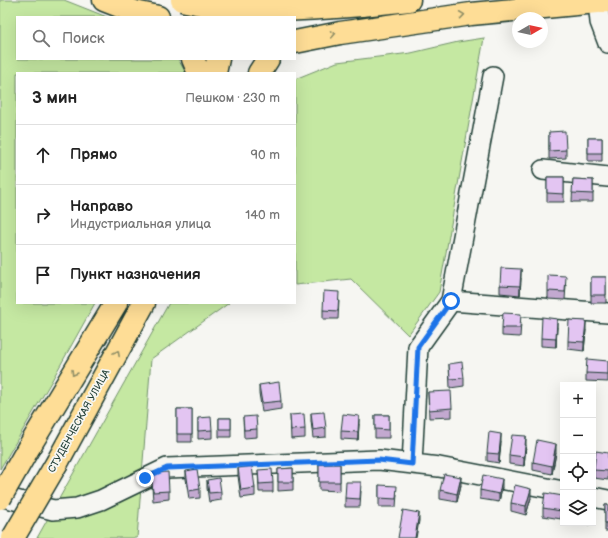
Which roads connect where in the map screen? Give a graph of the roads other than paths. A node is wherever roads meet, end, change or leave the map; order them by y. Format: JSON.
{"nodes":[{"id":1,"x":104,"y":0,"type":"edge"},
{"id":2,"x":182,"y":0,"type":"edge"},
{"id":3,"x":226,"y":0,"type":"edge"},
{"id":4,"x":287,"y":0,"type":"edge"},
{"id":5,"x":409,"y":0,"type":"edge"},
{"id":6,"x":603,"y":2,"type":"edge"},
{"id":7,"x":139,"y":14,"type":"edge"},
{"id":8,"x":152,"y":16,"type":"edge"},
{"id":9,"x":224,"y":16,"type":"edge"},
{"id":10,"x":291,"y":16,"type":"edge"},
{"id":11,"x":296,"y":42,"type":"edge"},
{"id":12,"x":608,"y":43,"type":"edge"},
{"id":13,"x":194,"y":60,"type":"edge"},
{"id":14,"x":218,"y":60,"type":"edge"},
{"id":15,"x":267,"y":60,"type":"edge"},
{"id":16,"x":199,"y":72,"type":"edge"},
{"id":17,"x":215,"y":72,"type":"edge"},
{"id":18,"x":260,"y":72,"type":"edge"},
{"id":19,"x":493,"y":76,"type":"dead end"},
{"id":20,"x":543,"y":170,"type":"dead end"},
{"id":21,"x":608,"y":177,"type":"edge"},
{"id":22,"x":451,"y":301,"type":"junction"},
{"id":23,"x":115,"y":304,"type":"edge"},
{"id":24,"x":143,"y":304,"type":"edge"},
{"id":25,"x":608,"y":313,"type":"edge"},
{"id":26,"x":412,"y":464,"type":"junction"},
{"id":27,"x":560,"y":490,"type":"edge"},
{"id":28,"x":0,"y":497,"type":"edge"},
{"id":29,"x":596,"y":498,"type":"edge"},
{"id":30,"x":608,"y":500,"type":"edge"},
{"id":31,"x":13,"y":538,"type":"edge"}],
"edges":[{"from":1,"to":7,"type":"main road"},
{"from":2,"to":5,"type":"main road","bridge":true},
{"from":3,"to":9,"type":"main road"},
{"from":4,"to":10,"type":"main road"},
{"from":11,"to":6,"type":"main road","one_way":true},
{"from":6,"to":12,"type":"street"},
{"from":7,"to":8,"type":"main road"},
{"from":13,"to":16,"type":"main road"},
{"from":14,"to":17,"type":"main road"},
{"from":15,"to":18,"type":"main road"},
{"from":19,"to":22,"type":"street"},
{"from":20,"to":21,"type":"street"},
{"from":22,"to":25,"type":"street"},
{"from":22,"to":26,"type":"street"},
{"from":23,"to":28,"type":"main road","one_way":true,"bridge":true},
{"from":31,"to":24,"type":"main road","name":"СТУДЕНЧЕСКАЯ УЛИЦА","one_way":true,"bridge":true},
{"from":26,"to":27,"type":"street"},
{"from":26,"to":28,"type":"street"},
{"from":29,"to":30,"type":"street"}]}
